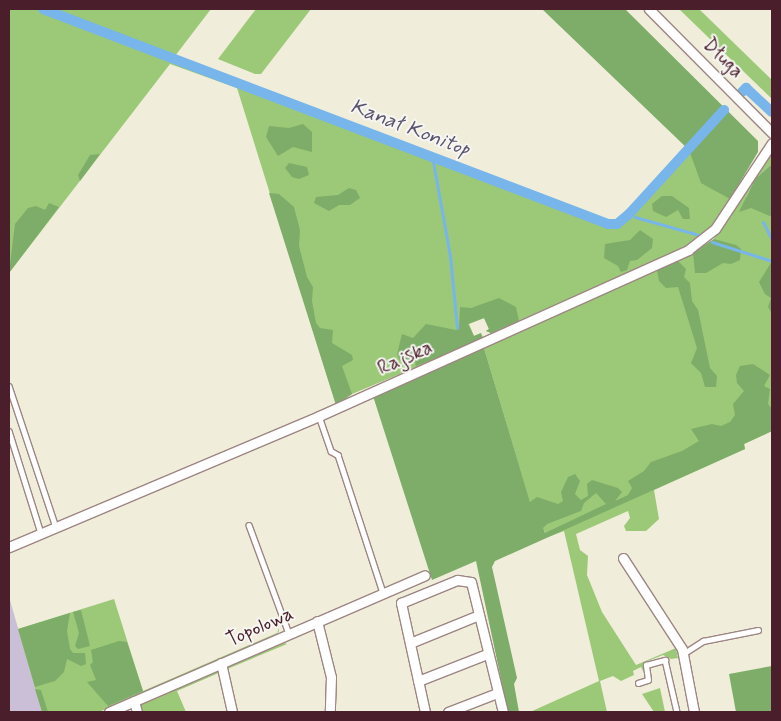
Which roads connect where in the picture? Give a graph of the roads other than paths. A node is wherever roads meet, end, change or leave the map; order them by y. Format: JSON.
{"nodes":[{"id":1,"x":648,"y":9,"type":"edge"},
{"id":2,"x":772,"y":133,"type":"edge"},
{"id":3,"x":772,"y":143,"type":"edge"},
{"id":4,"x":10,"y":386,"type":"edge"},
{"id":5,"x":319,"y":416,"type":"junction"},
{"id":6,"x":9,"y":431,"type":"edge"},
{"id":7,"x":249,"y":525,"type":"dead end"},
{"id":8,"x":56,"y":527,"type":"junction"},
{"id":9,"x":41,"y":533,"type":"junction"},
{"id":10,"x":9,"y":547,"type":"edge"},
{"id":11,"x":623,"y":558,"type":"dead end"},
{"id":12,"x":425,"y":575,"type":"dead end"},
{"id":13,"x":383,"y":593,"type":"junction"},
{"id":14,"x":479,"y":615,"type":"junction"},
{"id":15,"x":317,"y":621,"type":"junction"},
{"id":16,"x":758,"y":630,"type":"dead end"},
{"id":17,"x":289,"y":634,"type":"junction"},
{"id":18,"x":410,"y":643,"type":"junction"},
{"id":19,"x":487,"y":654,"type":"junction"},
{"id":20,"x":683,"y":654,"type":"junction"},
{"id":21,"x":221,"y":663,"type":"junction"},
{"id":22,"x":418,"y":682,"type":"junction"},
{"id":23,"x":638,"y":683,"type":"dead end"},
{"id":24,"x":497,"y":693,"type":"junction"},
{"id":25,"x":134,"y":701,"type":"junction"},
{"id":26,"x":109,"y":712,"type":"edge"},
{"id":27,"x":137,"y":712,"type":"edge"},
{"id":28,"x":232,"y":712,"type":"edge"},
{"id":29,"x":330,"y":712,"type":"edge"},
{"id":30,"x":425,"y":712,"type":"edge"},
{"id":31,"x":448,"y":712,"type":"edge"},
{"id":32,"x":503,"y":712,"type":"edge"},
{"id":33,"x":677,"y":712,"type":"edge"},
{"id":34,"x":694,"y":712,"type":"edge"}],
"edges":[{"from":1,"to":2,"type":"street","name":"Długa"},
{"from":3,"to":5,"type":"street","name":"Rajska"},
{"from":4,"to":8,"type":"lane"},
{"from":5,"to":8,"type":"street","name":"Rajska"},
{"from":5,"to":13,"type":"lane"},
{"from":6,"to":9,"type":"lane"},
{"from":7,"to":17,"type":"lane"},
{"from":8,"to":9,"type":"street","name":"Rajska"},
{"from":9,"to":10,"type":"street","name":"Rajska"},
{"from":11,"to":20,"type":"street"},
{"from":12,"to":13,"type":"street","name":"Topolowa"},
{"from":13,"to":15,"type":"street","name":"Topolowa"},
{"from":14,"to":18,"type":"street"},
{"from":14,"to":18,"type":"street"},
{"from":14,"to":19,"type":"street"},
{"from":15,"to":17,"type":"street","name":"Topolowa"},
{"from":15,"to":29,"type":"street"},
{"from":16,"to":20,"type":"lane"},
{"from":17,"to":21,"type":"street","name":"Topolowa"},
{"from":18,"to":22,"type":"street"},
{"from":19,"to":22,"type":"street"},
{"from":19,"to":24,"type":"street"},
{"from":20,"to":34,"type":"street"},
{"from":21,"to":25,"type":"street","name":"Topolowa"},
{"from":21,"to":28,"type":"street"},
{"from":22,"to":30,"type":"street"},
{"from":23,"to":33,"type":"lane"},
{"from":24,"to":31,"type":"street"},
{"from":24,"to":32,"type":"street"},
{"from":25,"to":26,"type":"street","name":"Topolowa"},
{"from":25,"to":27,"type":"street"}]}
